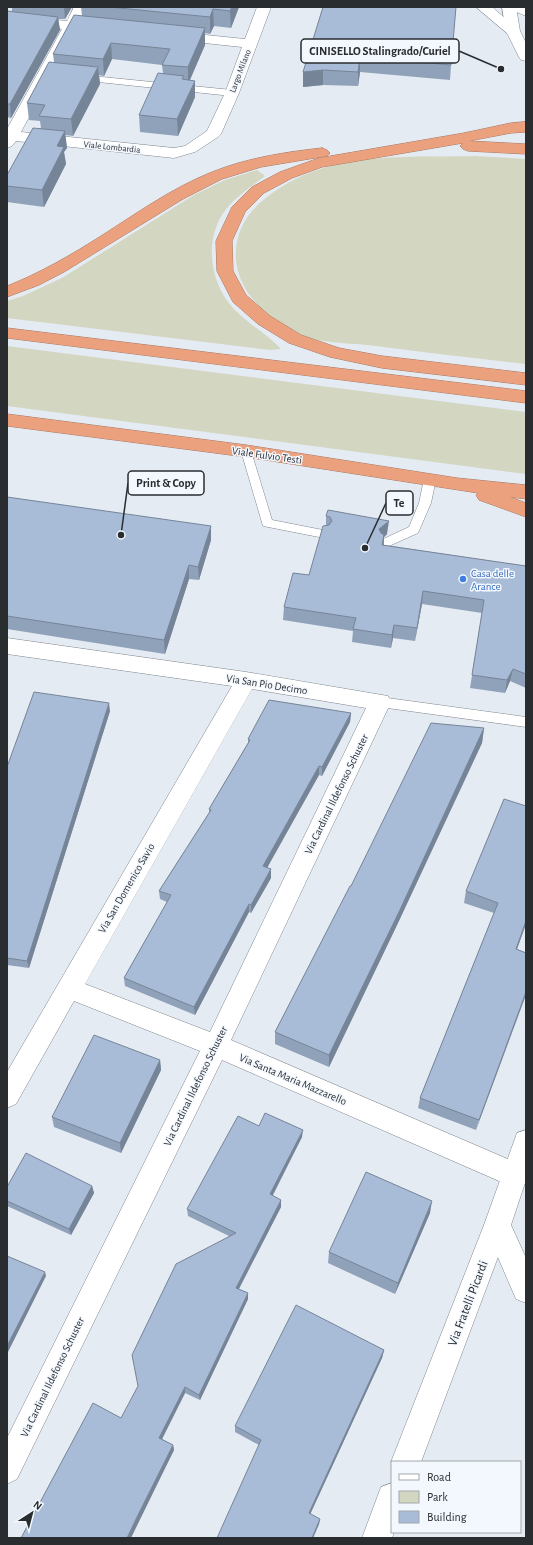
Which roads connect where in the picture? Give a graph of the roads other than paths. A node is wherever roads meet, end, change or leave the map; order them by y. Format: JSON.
{"nodes":[{"id":1,"x":81,"y":7,"type":"edge"},
{"id":2,"x":264,"y":7,"type":"edge"},
{"id":3,"x":483,"y":7,"type":"edge"},
{"id":4,"x":509,"y":7,"type":"edge"},
{"id":5,"x":517,"y":7,"type":"edge"},
{"id":6,"x":526,"y":12,"type":"edge"},
{"id":7,"x":7,"y":19,"type":"edge"},
{"id":8,"x":71,"y":25,"type":"junction"},
{"id":9,"x":110,"y":29,"type":"edge"},
{"id":10,"x":513,"y":31,"type":"junction"},
{"id":11,"x":165,"y":35,"type":"edge"},
{"id":12,"x":250,"y":44,"type":"junction"},
{"id":13,"x":526,"y":57,"type":"edge"},
{"id":14,"x":76,"y":77,"type":"edge"},
{"id":15,"x":232,"y":93,"type":"junction"},
{"id":16,"x":526,"y":117,"type":"edge"},
{"id":17,"x":519,"y":127,"type":"edge"},
{"id":18,"x":213,"y":134,"type":"joint"},
{"id":19,"x":8,"y":138,"type":"edge"},
{"id":20,"x":526,"y":145,"type":"edge"},
{"id":21,"x":419,"y":146,"type":"junction"},
{"id":22,"x":510,"y":147,"type":"junction"},
{"id":23,"x":526,"y":150,"type":"edge"},
{"id":24,"x":7,"y":292,"type":"edge"},
{"id":25,"x":7,"y":333,"type":"edge"},
{"id":26,"x":526,"y":379,"type":"edge"},
{"id":27,"x":526,"y":396,"type":"edge"},
{"id":28,"x":7,"y":420,"type":"edge"},
{"id":29,"x":246,"y":451,"type":"junction"},
{"id":30,"x":430,"y":479,"type":"junction"},
{"id":31,"x":457,"y":484,"type":"junction"},
{"id":32,"x":526,"y":492,"type":"edge"},
{"id":33,"x":526,"y":510,"type":"edge"},
{"id":34,"x":324,"y":534,"type":"edge"},
{"id":35,"x":385,"y":543,"type":"edge"},
{"id":36,"x":7,"y":646,"type":"edge"},
{"id":37,"x":246,"y":680,"type":"junction"},
{"id":38,"x":380,"y":702,"type":"junction"},
{"id":39,"x":526,"y":722,"type":"edge"},
{"id":40,"x":68,"y":988,"type":"junction"},
{"id":41,"x":215,"y":1047,"type":"junction"},
{"id":42,"x":7,"y":1096,"type":"edge"},
{"id":43,"x":526,"y":1142,"type":"edge"},
{"id":44,"x":521,"y":1184,"type":"edge"},
{"id":45,"x":497,"y":1226,"type":"junction"},
{"id":46,"x":526,"y":1289,"type":"edge"},
{"id":47,"x":406,"y":1461,"type":"edge"},
{"id":48,"x":7,"y":1469,"type":"edge"},
{"id":49,"x":391,"y":1501,"type":"edge"},
{"id":50,"x":377,"y":1538,"type":"edge"}],
"edges":[{"from":1,"to":8,"type":"street"},
{"from":2,"to":12,"type":"street","name":"Largo Milano"},
{"from":3,"to":10,"type":"street"},
{"from":4,"to":10,"type":"street"},
{"from":5,"to":6,"type":"street"},
{"from":7,"to":8,"type":"street"},
{"from":8,"to":9,"type":"street"},
{"from":8,"to":19,"type":"street"},
{"from":10,"to":13,"type":"street"},
{"from":11,"to":12,"type":"street"},
{"from":12,"to":15,"type":"street","name":"Largo Milano"},
{"from":14,"to":15,"type":"lane"},
{"from":15,"to":18,"type":"street","name":"Largo Milano"},
{"from":16,"to":17,"type":"highway"},
{"from":17,"to":21,"type":"highway"},
{"from":18,"to":19,"type":"street","name":"Viale Lombardia"},
{"from":20,"to":22,"type":"highway"},
{"from":21,"to":22,"type":"highway"},
{"from":21,"to":24,"type":"highway"},
{"from":21,"to":26,"type":"highway"},
{"from":22,"to":23,"type":"highway"},
{"from":25,"to":27,"type":"highway"},
{"from":28,"to":29,"type":"highway","name":"Viale Fulvio Testi"},
{"from":29,"to":30,"type":"highway","name":"Viale Fulvio Testi"},
{"from":29,"to":34,"type":"lane"},
{"from":30,"to":31,"type":"highway","name":"Viale Fulvio Testi"},
{"from":30,"to":35,"type":"lane"},
{"from":31,"to":32,"type":"highway","name":"Viale Fulvio Testi"},
{"from":31,"to":33,"type":"highway"},
{"from":36,"to":37,"type":"street","name":"Via San Pio Decimo"},
{"from":37,"to":38,"type":"street","name":"Via San Pio Decimo"},
{"from":37,"to":40,"type":"street","name":"Via San Domenico Savio"},
{"from":38,"to":39,"type":"lane","name":"Via San Pio Decimo"},
{"from":38,"to":41,"type":"street","name":"Via Cardinal Ildefonso Schuster"},
{"from":40,"to":41,"type":"street","name":"Via Santa Maria Mazzarello"},
{"from":40,"to":42,"type":"street","name":"Via San Domenico Savio"},
{"from":41,"to":44,"type":"street","name":"Via Santa Maria Mazzarello"},
{"from":41,"to":48,"type":"street","name":"Via Cardinal Ildefonso Schuster"},
{"from":43,"to":44,"type":"street","name":"Via Fratelli Picardi"},
{"from":44,"to":45,"type":"street","name":"Via Fratelli Picardi"},
{"from":45,"to":46,"type":"street"},
{"from":45,"to":47,"type":"street","name":"Via Fratelli Picardi"},
{"from":49,"to":50,"type":"street"}]}
